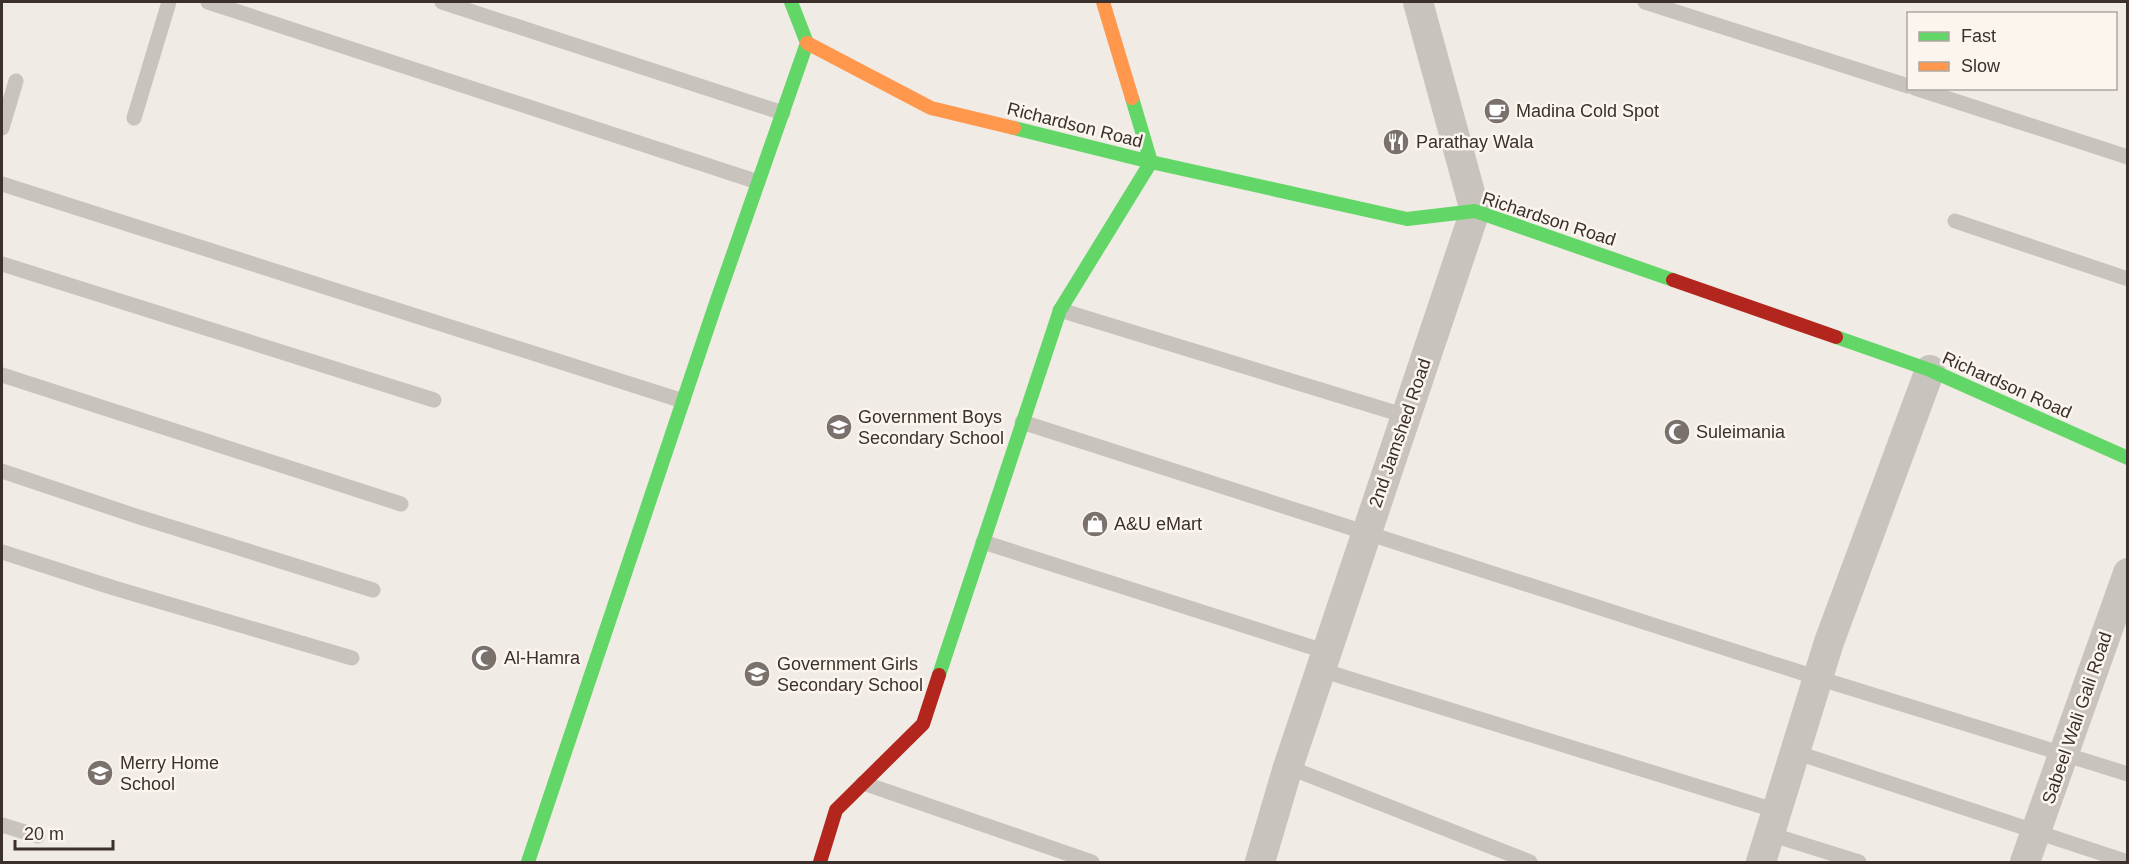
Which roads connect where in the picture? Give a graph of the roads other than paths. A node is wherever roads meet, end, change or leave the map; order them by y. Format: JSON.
{"nodes":[{"id":1,"x":169,"y":2,"type":"edge"},
{"id":2,"x":208,"y":2,"type":"edge"},
{"id":3,"x":442,"y":2,"type":"edge"},
{"id":4,"x":791,"y":2,"type":"edge"},
{"id":5,"x":1102,"y":2,"type":"edge"},
{"id":6,"x":1418,"y":2,"type":"edge"},
{"id":7,"x":1645,"y":2,"type":"edge"},
{"id":8,"x":807,"y":42,"type":"junction"},
{"id":9,"x":16,"y":81,"type":"dead end"},
{"id":10,"x":1907,"y":87,"type":"edge"},
{"id":11,"x":1921,"y":90,"type":"edge"},
{"id":12,"x":783,"y":113,"type":"junction"},
{"id":13,"x":134,"y":117,"type":"dead end"},
{"id":14,"x":2,"y":128,"type":"edge"},
{"id":15,"x":2127,"y":157,"type":"edge"},
{"id":16,"x":1151,"y":162,"type":"junction"},
{"id":17,"x":759,"y":182,"type":"junction"},
{"id":18,"x":2,"y":184,"type":"edge"},
{"id":19,"x":1475,"y":211,"type":"junction"},
{"id":20,"x":1955,"y":221,"type":"dead end"},
{"id":21,"x":2,"y":264,"type":"edge"},
{"id":22,"x":2127,"y":279,"type":"edge"},
{"id":23,"x":1060,"y":310,"type":"junction"},
{"id":24,"x":1930,"y":370,"type":"junction"},
{"id":25,"x":2,"y":375,"type":"edge"},
{"id":26,"x":434,"y":400,"type":"dead end"},
{"id":27,"x":683,"y":401,"type":"junction"},
{"id":28,"x":1406,"y":416,"type":"junction"},
{"id":29,"x":1022,"y":422,"type":"junction"},
{"id":30,"x":2127,"y":458,"type":"edge"},
{"id":31,"x":2,"y":471,"type":"edge"},
{"id":32,"x":401,"y":504,"type":"dead end"},
{"id":33,"x":1366,"y":533,"type":"junction"},
{"id":34,"x":983,"y":542,"type":"junction"},
{"id":35,"x":2,"y":552,"type":"edge"},
{"id":36,"x":2127,"y":573,"type":"edge"},
{"id":37,"x":374,"y":590,"type":"dead end"},
{"id":38,"x":352,"y":658,"type":"dead end"},
{"id":39,"x":1324,"y":661,"type":"junction"},
{"id":40,"x":1818,"y":678,"type":"junction"},
{"id":41,"x":1795,"y":752,"type":"junction"},
{"id":42,"x":2063,"y":753,"type":"junction"},
{"id":43,"x":1287,"y":767,"type":"junction"},
{"id":44,"x":2127,"y":774,"type":"edge"},
{"id":45,"x":863,"y":783,"type":"junction"},
{"id":46,"x":1774,"y":822,"type":"junction"},
{"id":47,"x":2,"y":825,"type":"edge"},
{"id":48,"x":2037,"y":833,"type":"junction"},
{"id":49,"x":38,"y":836,"type":"dead end"},
{"id":50,"x":528,"y":862,"type":"edge"},
{"id":51,"x":820,"y":862,"type":"edge"},
{"id":52,"x":1092,"y":862,"type":"edge"},
{"id":53,"x":1260,"y":862,"type":"edge"},
{"id":54,"x":1530,"y":862,"type":"edge"},
{"id":55,"x":1761,"y":862,"type":"edge"},
{"id":56,"x":1859,"y":862,"type":"edge"},
{"id":57,"x":2025,"y":862,"type":"edge"},
{"id":58,"x":2127,"y":862,"type":"edge"}],
"edges":[{"from":1,"to":13,"type":"lane"},
{"from":2,"to":17,"type":"lane"},
{"from":3,"to":12,"type":"lane"},
{"from":4,"to":8,"type":"street"},
{"from":5,"to":16,"type":"street"},
{"from":6,"to":19,"type":"street"},
{"from":7,"to":10,"type":"lane"},
{"from":8,"to":12,"type":"street"},
{"from":8,"to":16,"type":"street","name":"Richardson Road"},
{"from":9,"to":14,"type":"lane"},
{"from":11,"to":15,"type":"lane"},
{"from":12,"to":17,"type":"street"},
{"from":16,"to":19,"type":"street","name":"Richardson Road"},
{"from":16,"to":23,"type":"street"},
{"from":17,"to":27,"type":"street"},
{"from":18,"to":27,"type":"lane"},
{"from":19,"to":24,"type":"street","name":"Richardson Road"},
{"from":19,"to":28,"type":"street","name":"2nd Jamshed Road"},
{"from":20,"to":22,"type":"lane"},
{"from":21,"to":26,"type":"lane"},
{"from":23,"to":28,"type":"lane"},
{"from":23,"to":29,"type":"street"},
{"from":24,"to":30,"type":"street","name":"Richardson Road"},
{"from":24,"to":40,"type":"street"},
{"from":25,"to":32,"type":"lane"},
{"from":27,"to":50,"type":"street"},
{"from":28,"to":33,"type":"street","name":"2nd Jamshed Road"},
{"from":29,"to":33,"type":"lane"},
{"from":29,"to":34,"type":"street"},
{"from":31,"to":37,"type":"lane"},
{"from":33,"to":39,"type":"street","name":"2nd Jamshed Road"},
{"from":33,"to":40,"type":"lane"},
{"from":34,"to":39,"type":"lane"},
{"from":34,"to":45,"type":"street"},
{"from":35,"to":38,"type":"lane"},
{"from":36,"to":42,"type":"street","name":"Sabeel Wali Gali Road"},
{"from":39,"to":43,"type":"street","name":"2nd Jamshed Road"},
{"from":39,"to":46,"type":"lane"},
{"from":40,"to":41,"type":"street"},
{"from":40,"to":42,"type":"lane"},
{"from":41,"to":46,"type":"street"},
{"from":41,"to":48,"type":"lane"},
{"from":42,"to":44,"type":"lane"},
{"from":42,"to":48,"type":"street","name":"Sabeel Wali Gali Road"},
{"from":43,"to":53,"type":"street","name":"2nd Jamshed Road"},
{"from":43,"to":54,"type":"lane"},
{"from":45,"to":51,"type":"street"},
{"from":45,"to":52,"type":"lane"},
{"from":46,"to":55,"type":"street"},
{"from":46,"to":56,"type":"lane"},
{"from":47,"to":49,"type":"lane"},
{"from":48,"to":57,"type":"street","name":"Sabeel Wali Gali Road"},
{"from":48,"to":58,"type":"lane"}]}
